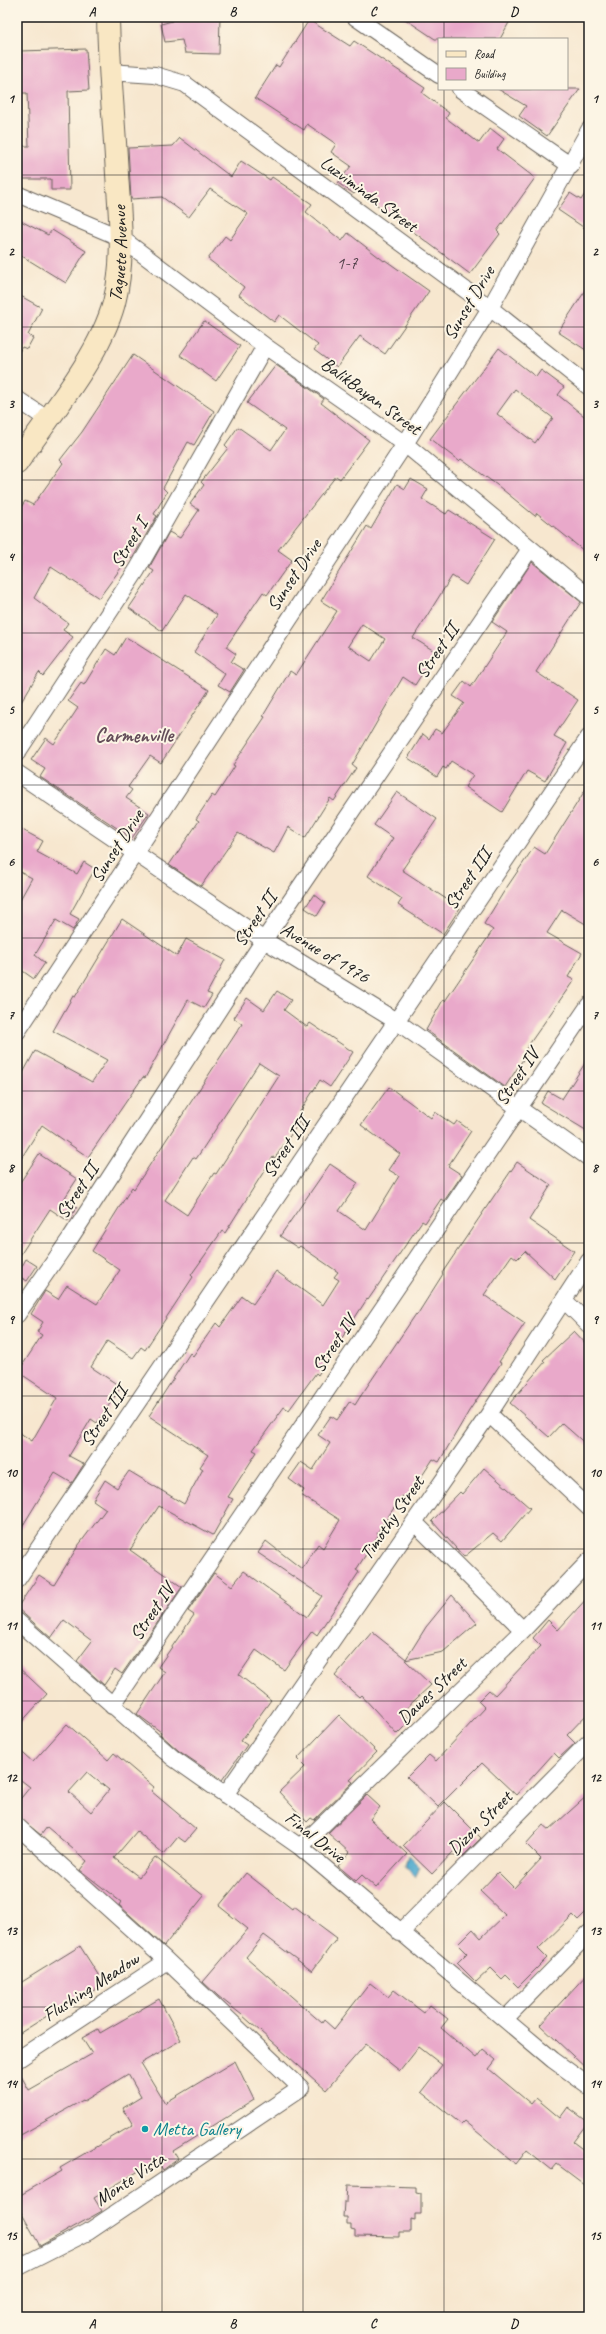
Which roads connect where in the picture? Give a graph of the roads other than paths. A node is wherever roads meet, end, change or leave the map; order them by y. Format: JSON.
{"nodes":[{"id":1,"x":108,"y":17,"type":"edge"},
{"id":2,"x":355,"y":17,"type":"edge"},
{"id":3,"x":109,"y":72,"type":"junction"},
{"id":4,"x":438,"y":74,"type":"edge"},
{"id":5,"x":461,"y":90,"type":"edge"},
{"id":6,"x":589,"y":130,"type":"edge"},
{"id":7,"x":571,"y":166,"type":"junction"},
{"id":8,"x":17,"y":194,"type":"edge"},
{"id":9,"x":122,"y":238,"type":"junction"},
{"id":10,"x":490,"y":308,"type":"junction"},
{"id":11,"x":265,"y":346,"type":"junction"},
{"id":12,"x":589,"y":387,"type":"edge"},
{"id":13,"x":17,"y":399,"type":"edge"},
{"id":14,"x":47,"y":419,"type":"junction"},
{"id":15,"x":405,"y":444,"type":"junction"},
{"id":16,"x":17,"y":463,"type":"edge"},
{"id":17,"x":530,"y":549,"type":"junction"},
{"id":18,"x":589,"y":597,"type":"edge"},
{"id":19,"x":589,"y":737,"type":"edge"},
{"id":20,"x":17,"y":753,"type":"edge"},
{"id":21,"x":17,"y":772,"type":"edge"},
{"id":22,"x":136,"y":854,"type":"junction"},
{"id":23,"x":264,"y":940,"type":"junction"},
{"id":24,"x":589,"y":1005,"type":"edge"},
{"id":25,"x":396,"y":1021,"type":"junction"},
{"id":26,"x":17,"y":1032,"type":"edge"},
{"id":27,"x":519,"y":1109,"type":"junction"},
{"id":28,"x":589,"y":1158,"type":"edge"},
{"id":29,"x":589,"y":1261,"type":"edge"},
{"id":30,"x":564,"y":1300,"type":"junction"},
{"id":31,"x":17,"y":1315,"type":"edge"},
{"id":32,"x":589,"y":1325,"type":"edge"},
{"id":33,"x":489,"y":1414,"type":"junction"},
{"id":34,"x":589,"y":1508,"type":"edge"},
{"id":35,"x":414,"y":1522,"type":"junction"},
{"id":36,"x":589,"y":1561,"type":"edge"},
{"id":37,"x":17,"y":1580,"type":"edge"},
{"id":38,"x":17,"y":1621,"type":"edge"},
{"id":39,"x":523,"y":1630,"type":"junction"},
{"id":40,"x":112,"y":1706,"type":"junction"},
{"id":41,"x":589,"y":1742,"type":"edge"},
{"id":42,"x":225,"y":1795,"type":"junction"},
{"id":43,"x":17,"y":1826,"type":"edge"},
{"id":44,"x":300,"y":1848,"type":"junction"},
{"id":45,"x":400,"y":1933,"type":"junction"},
{"id":46,"x":589,"y":1933,"type":"edge"},
{"id":47,"x":167,"y":1961,"type":"junction"},
{"id":48,"x":506,"y":2018,"type":"junction"},
{"id":49,"x":17,"y":2060,"type":"edge"},
{"id":50,"x":589,"y":2086,"type":"edge"},
{"id":51,"x":17,"y":2268,"type":"edge"}],
"edges":[{"from":1,"to":3,"type":"street","name":"Taguete Avenue"},
{"from":2,"to":4,"type":"street"},
{"from":3,"to":9,"type":"street","name":"Taguete Avenue"},
{"from":3,"to":10,"type":"street","name":"Luzviminda Street"},
{"from":5,"to":7,"type":"street"},
{"from":6,"to":7,"type":"street","name":"Sunset Drive"},
{"from":7,"to":10,"type":"street","name":"Sunset Drive"},
{"from":8,"to":9,"type":"street","name":"BalikBayan Street"},
{"from":9,"to":11,"type":"street","name":"BalikBayan Street"},
{"from":9,"to":14,"type":"street","name":"Taguete Avenue"},
{"from":10,"to":12,"type":"street","name":"Luzviminda Street"},
{"from":10,"to":15,"type":"street","name":"Sunset Drive"},
{"from":11,"to":15,"type":"street","name":"BalikBayan Street"},
{"from":11,"to":20,"type":"street","name":"Street I"},
{"from":13,"to":14,"type":"street"},
{"from":14,"to":16,"type":"street","name":"Taguete Avenue"},
{"from":15,"to":17,"type":"street","name":"BalikBayan Street"},
{"from":15,"to":22,"type":"street","name":"Sunset Drive"},
{"from":17,"to":18,"type":"street","name":"BalikBayan Street"},
{"from":17,"to":23,"type":"street","name":"Street II"},
{"from":19,"to":25,"type":"street","name":"Street III"},
{"from":21,"to":22,"type":"street","name":"Avenue of 1976"},
{"from":22,"to":23,"type":"street","name":"Avenue of 1976"},
{"from":22,"to":26,"type":"street","name":"Sunset Drive"},
{"from":23,"to":25,"type":"street","name":"Avenue of 1976"},
{"from":23,"to":31,"type":"street","name":"Street II"},
{"from":24,"to":27,"type":"street","name":"Street IV"},
{"from":25,"to":27,"type":"street","name":"Avenue of 1976"},
{"from":25,"to":37,"type":"street","name":"Street III"},
{"from":27,"to":28,"type":"street","name":"Avenue of 1976"},
{"from":27,"to":40,"type":"street","name":"Street IV"},
{"from":29,"to":30,"type":"street","name":"Timothy Street"},
{"from":30,"to":32,"type":"street"},
{"from":30,"to":33,"type":"street","name":"Timothy Street"},
{"from":33,"to":34,"type":"street"},
{"from":33,"to":35,"type":"street","name":"Timothy Street"},
{"from":35,"to":39,"type":"street"},
{"from":35,"to":42,"type":"street","name":"Timothy Street"},
{"from":36,"to":39,"type":"street","name":"Dawes Street"},
{"from":38,"to":40,"type":"street","name":"Final Drive"},
{"from":39,"to":44,"type":"street","name":"Dawes Street"},
{"from":40,"to":42,"type":"street","name":"Final Drive"},
{"from":41,"to":45,"type":"street","name":"Dizon Street"},
{"from":42,"to":44,"type":"street","name":"Final Drive"},
{"from":43,"to":47,"type":"street"},
{"from":44,"to":45,"type":"street","name":"Final Drive"},
{"from":45,"to":48,"type":"street","name":"Final Drive"},
{"from":46,"to":48,"type":"street"},
{"from":47,"to":49,"type":"street","name":"Flushing Meadow"},
{"from":47,"to":51,"type":"street","name":"Monte Vista"},
{"from":48,"to":50,"type":"street","name":"Final Drive"}]}
